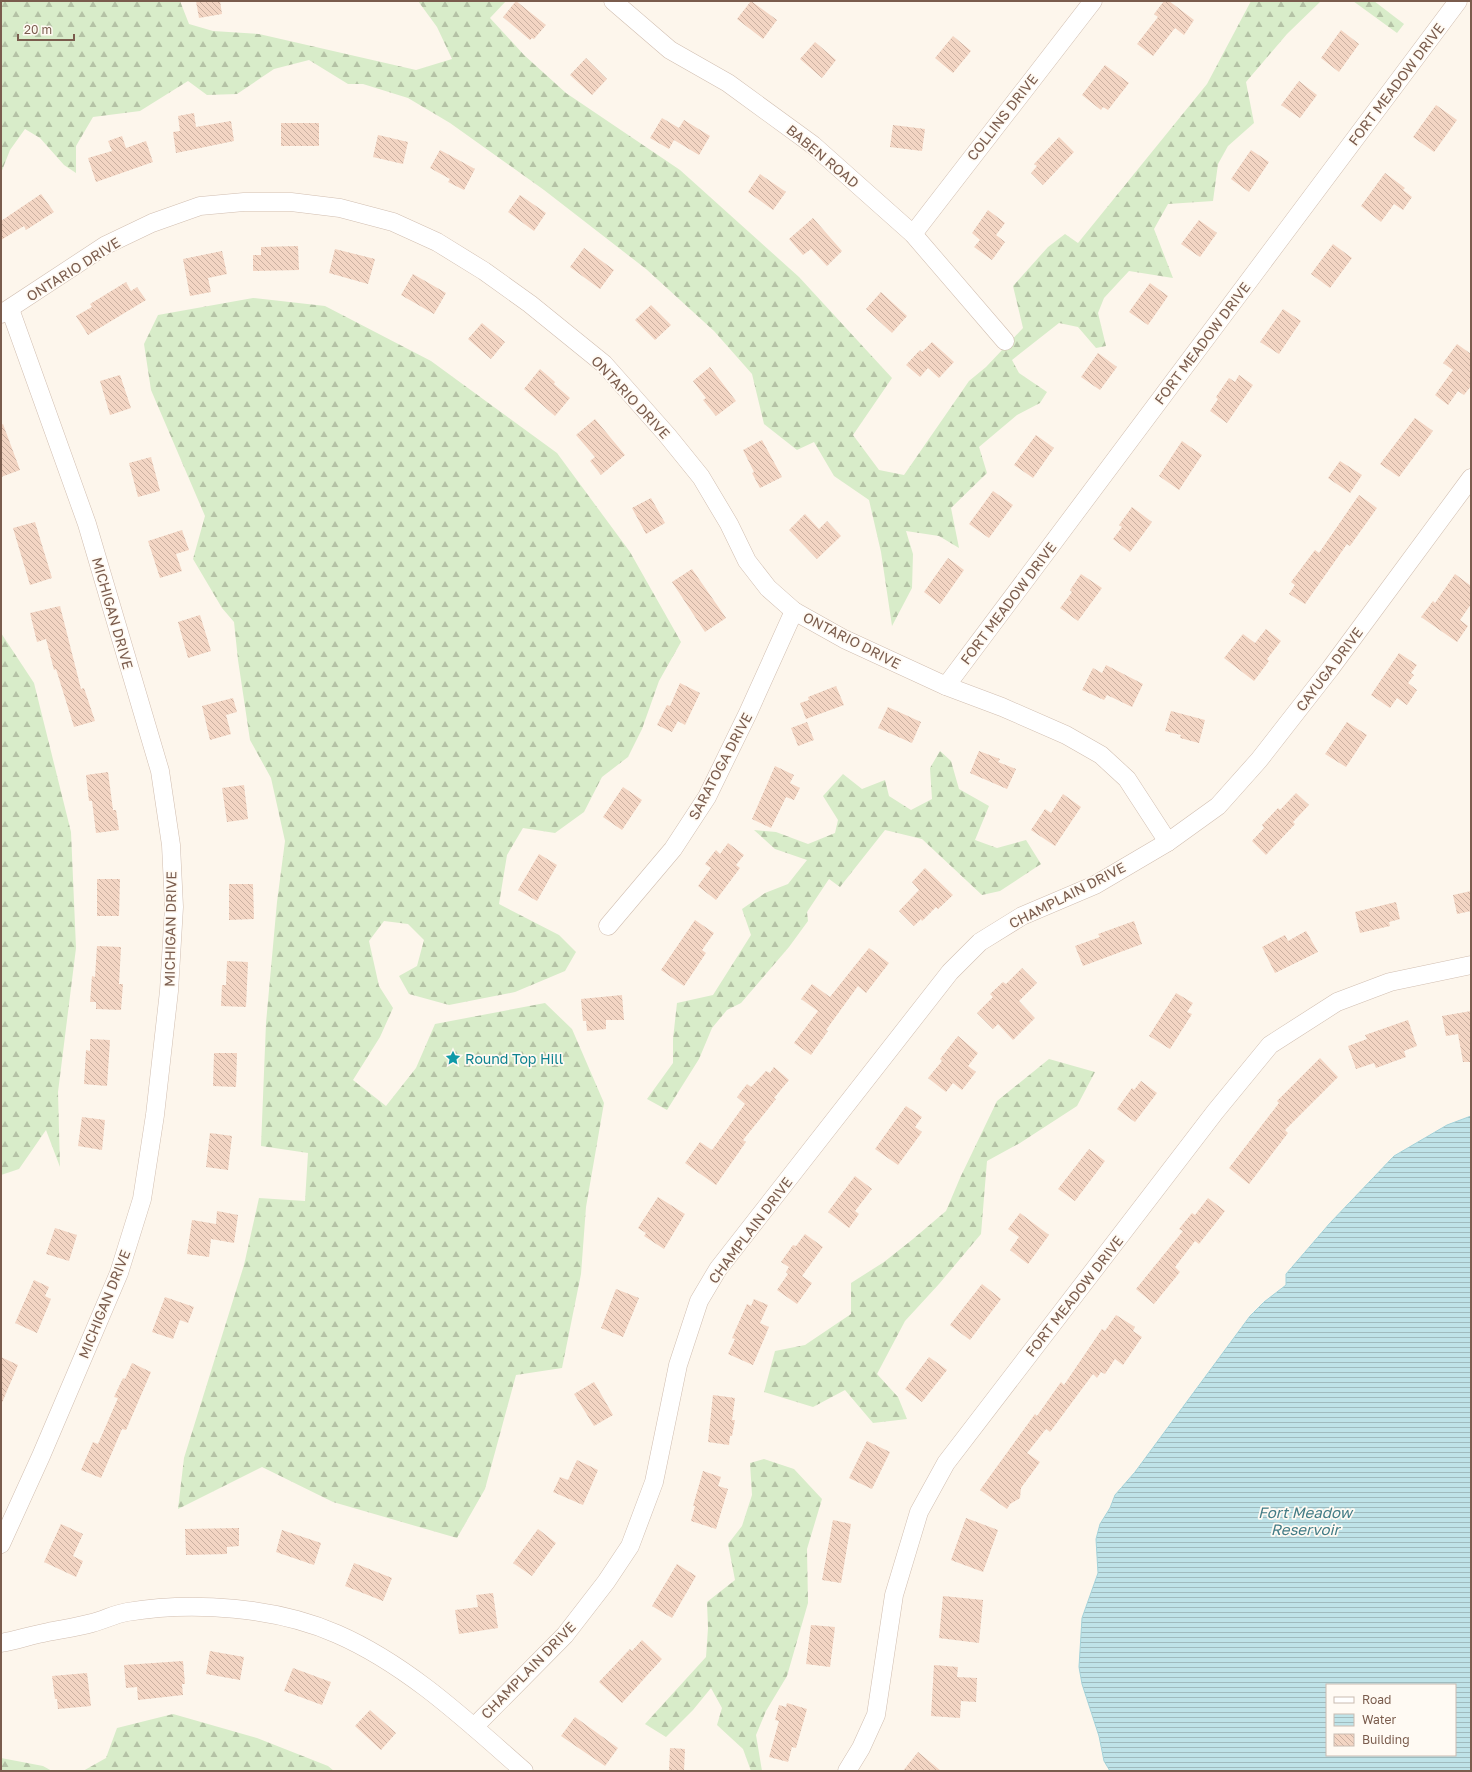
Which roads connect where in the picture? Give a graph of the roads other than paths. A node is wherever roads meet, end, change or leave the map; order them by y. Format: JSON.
{"nodes":[{"id":1,"x":613,"y":1,"type":"edge"},
{"id":2,"x":1092,"y":1,"type":"edge"},
{"id":3,"x":1458,"y":1,"type":"edge"},
{"id":4,"x":913,"y":234,"type":"junction"},
{"id":5,"x":5,"y":312,"type":"edge"},
{"id":6,"x":1005,"y":341,"type":"dead end"},
{"id":7,"x":1471,"y":478,"type":"edge"},
{"id":8,"x":794,"y":611,"type":"junction"},
{"id":9,"x":946,"y":686,"type":"junction"},
{"id":10,"x":1168,"y":842,"type":"junction"},
{"id":11,"x":608,"y":926,"type":"dead end"},
{"id":12,"x":1471,"y":965,"type":"edge"},
{"id":13,"x":1,"y":1544,"type":"edge"},
{"id":14,"x":1,"y":1643,"type":"edge"},
{"id":15,"x":474,"y":1727,"type":"junction"},
{"id":16,"x":524,"y":1771,"type":"edge"},
{"id":17,"x":847,"y":1771,"type":"edge"}],
"edges":[{"from":1,"to":4,"type":"street","name":"BABEN ROAD"},
{"from":2,"to":4,"type":"street","name":"COLLINS DRIVE"},
{"from":3,"to":9,"type":"street","name":"FORT MEADOW DRIVE"},
{"from":4,"to":6,"type":"street","name":"BABEN ROAD"},
{"from":5,"to":8,"type":"street","name":"ONTARIO DRIVE"},
{"from":5,"to":13,"type":"street","name":"MICHIGAN DRIVE"},
{"from":7,"to":10,"type":"street","name":"CAYUGA DRIVE"},
{"from":8,"to":9,"type":"street","name":"ONTARIO DRIVE"},
{"from":8,"to":11,"type":"street","name":"SARATOGA DRIVE"},
{"from":9,"to":10,"type":"street","name":"ONTARIO DRIVE"},
{"from":10,"to":15,"type":"street","name":"CHAMPLAIN DRIVE"},
{"from":12,"to":17,"type":"street","name":"FORT MEADOW DRIVE"},
{"from":14,"to":15,"type":"street"},
{"from":15,"to":16,"type":"street"}]}
